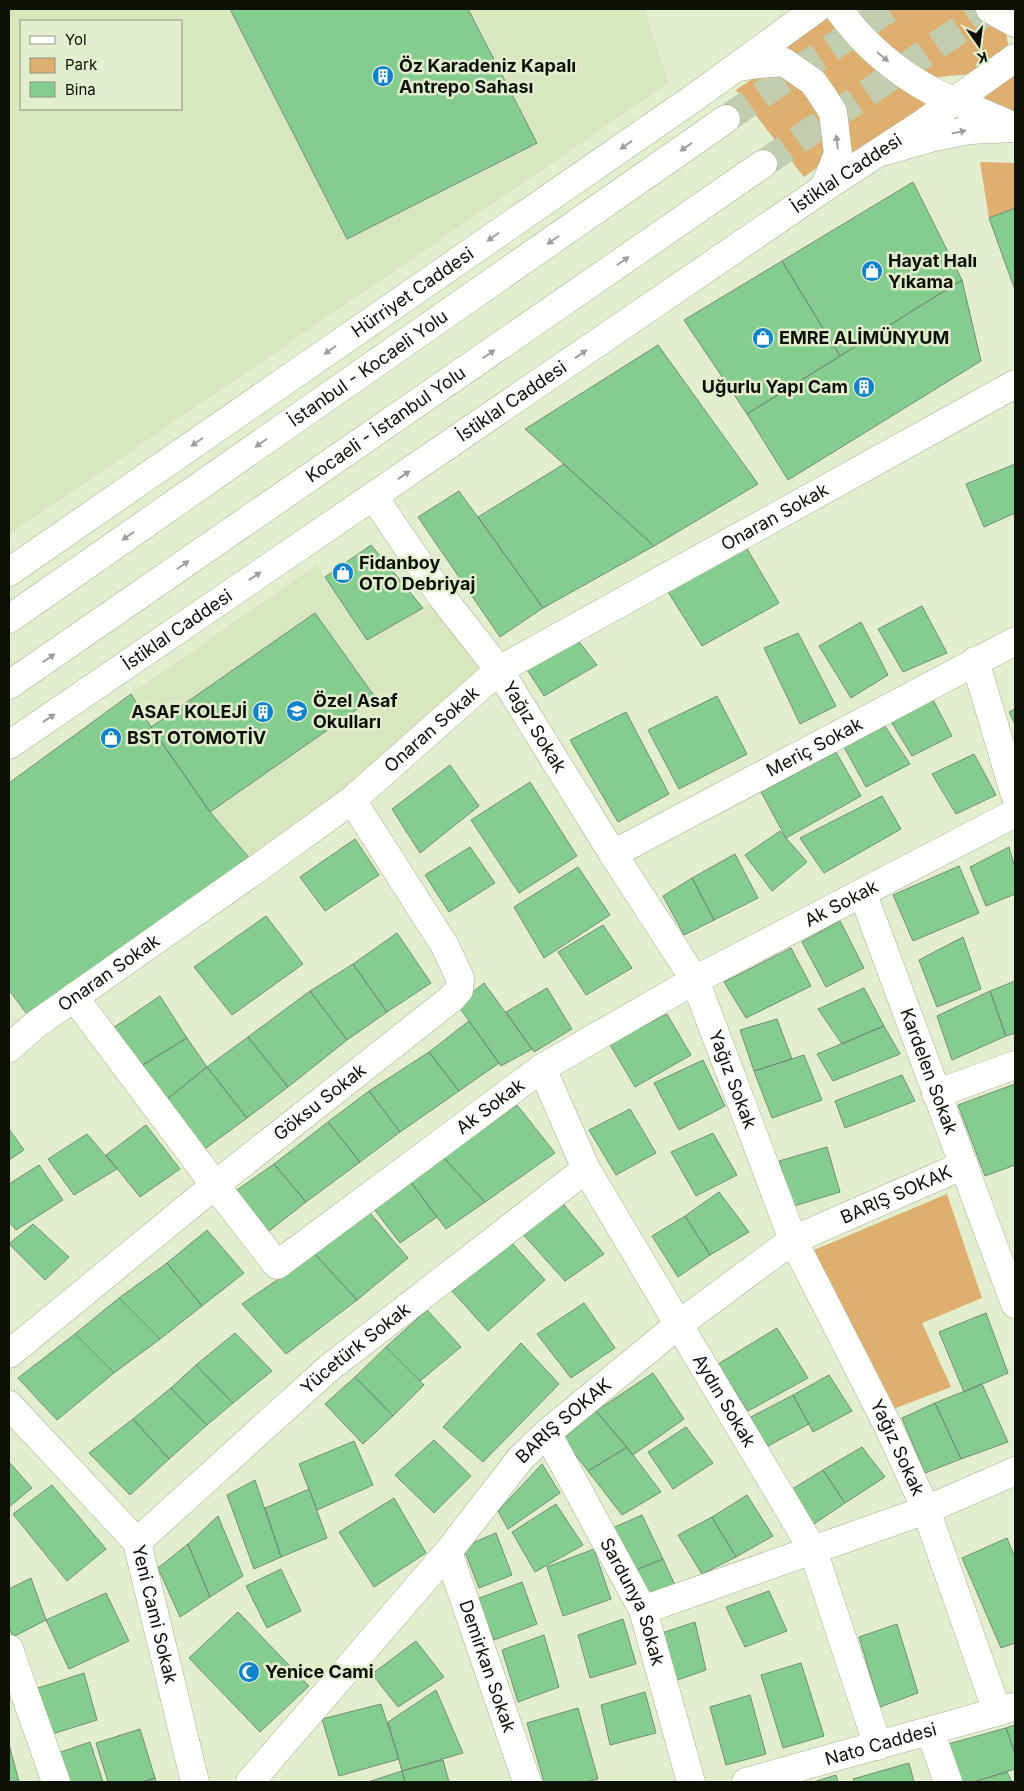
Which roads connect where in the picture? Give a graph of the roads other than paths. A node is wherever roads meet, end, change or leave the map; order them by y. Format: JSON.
{"nodes":[{"id":1,"x":789,"y":9,"type":"edge"},
{"id":2,"x":816,"y":9,"type":"edge"},
{"id":3,"x":838,"y":9,"type":"edge"},
{"id":4,"x":856,"y":9,"type":"edge"},
{"id":5,"x":862,"y":38,"type":"junction"},
{"id":6,"x":768,"y":44,"type":"junction"},
{"id":7,"x":1008,"y":61,"type":"edge"},
{"id":8,"x":735,"y":68,"type":"junction"},
{"id":9,"x":917,"y":82,"type":"junction"},
{"id":10,"x":954,"y":101,"type":"junction"},
{"id":11,"x":726,"y":119,"type":"tunnel mouth"},
{"id":12,"x":1015,"y":127,"type":"edge"},
{"id":13,"x":878,"y":153,"type":"junction"},
{"id":14,"x":763,"y":164,"type":"tunnel mouth"},
{"id":15,"x":824,"y":188,"type":"junction"},
{"id":16,"x":1015,"y":384,"type":"edge"},
{"id":17,"x":373,"y":496,"type":"junction"},
{"id":18,"x":9,"y":572,"type":"edge"},
{"id":19,"x":9,"y":619,"type":"edge"},
{"id":20,"x":1015,"y":641,"type":"edge"},
{"id":21,"x":975,"y":661,"type":"junction"},
{"id":22,"x":499,"y":670,"type":"junction"},
{"id":23,"x":9,"y":685,"type":"edge"},
{"id":24,"x":9,"y":745,"type":"edge"},
{"id":25,"x":1015,"y":795,"type":"edge"},
{"id":26,"x":352,"y":800,"type":"junction"},
{"id":27,"x":1015,"y":813,"type":"edge"},
{"id":28,"x":613,"y":854,"type":"junction"},
{"id":29,"x":863,"y":894,"type":"junction"},
{"id":30,"x":695,"y":980,"type":"junction"},
{"id":31,"x":74,"y":997,"type":"junction"},
{"id":32,"x":9,"y":1048,"type":"edge"},
{"id":33,"x":1015,"y":1065,"type":"edge"},
{"id":34,"x":542,"y":1068,"type":"junction"},
{"id":35,"x":936,"y":1094,"type":"junction"},
{"id":36,"x":964,"y":1165,"type":"junction"},
{"id":37,"x":586,"y":1169,"type":"junction"},
{"id":38,"x":215,"y":1185,"type":"junction"},
{"id":39,"x":793,"y":1240,"type":"junction"},
{"id":40,"x":1015,"y":1304,"type":"edge"},
{"id":41,"x":678,"y":1324,"type":"junction"},
{"id":42,"x":9,"y":1354,"type":"edge"},
{"id":43,"x":9,"y":1406,"type":"edge"},
{"id":44,"x":547,"y":1433,"type":"junction"},
{"id":45,"x":1015,"y":1471,"type":"edge"},
{"id":46,"x":926,"y":1510,"type":"junction"},
{"id":47,"x":137,"y":1542,"type":"junction"},
{"id":48,"x":813,"y":1550,"type":"junction"},
{"id":49,"x":448,"y":1552,"type":"junction"},
{"id":50,"x":643,"y":1610,"type":"junction"},
{"id":51,"x":9,"y":1649,"type":"edge"},
{"id":52,"x":1006,"y":1709,"type":"edge"},
{"id":53,"x":930,"y":1731,"type":"junction"},
{"id":54,"x":878,"y":1746,"type":"junction"},
{"id":55,"x":56,"y":1782,"type":"edge"},
{"id":56,"x":195,"y":1782,"type":"edge"},
{"id":57,"x":250,"y":1782,"type":"edge"},
{"id":58,"x":527,"y":1782,"type":"edge"},
{"id":59,"x":691,"y":1782,"type":"edge"},
{"id":60,"x":746,"y":1782,"type":"edge"},
{"id":61,"x":948,"y":1782,"type":"edge"}],
"edges":[{"from":1,"to":6,"type":"main road"},
{"from":2,"to":6,"type":"main road","name":"Hürriyet Caddesi"},
{"from":3,"to":5,"type":"main road"},
{"from":4,"to":5,"type":"main road"},
{"from":5,"to":9,"type":"main road","one_way":true},
{"from":6,"to":8,"type":"main road","name":"Hürriyet Caddesi"},
{"from":7,"to":9,"type":"main road"},
{"from":7,"to":10,"type":"main road","name":"İstiklal Caddesi"},
{"from":15,"to":8,"type":"main road","one_way":true},
{"from":8,"to":18,"type":"main road","name":"Hürriyet Caddesi","one_way":true},
{"from":9,"to":10,"type":"main road"},
{"from":10,"to":12,"type":"main road"},
{"from":10,"to":13,"type":"main road","name":"İstiklal Caddesi"},
{"from":11,"to":19,"type":"main road","name":"İstanbul - Kocaeli Yolu","one_way":true},
{"from":13,"to":12,"type":"main road","one_way":true},
{"from":13,"to":15,"type":"main road","name":"İstiklal Caddesi"},
{"from":23,"to":14,"type":"main road","name":"Kocaeli - İstanbul Yolu","one_way":true},
{"from":17,"to":15,"type":"main road","name":"İstiklal Caddesi","one_way":true},
{"from":16,"to":22,"type":"main road","name":"Onaran Sokak"},
{"from":17,"to":22,"type":"main road","name":"Yağız Sokak"},
{"from":24,"to":17,"type":"main road","name":"İstiklal Caddesi","one_way":true},
{"from":20,"to":21,"type":"main road","name":"Meriç Sokak"},
{"from":21,"to":25,"type":"main road"},
{"from":21,"to":28,"type":"main road","name":"Meriç Sokak"},
{"from":22,"to":26,"type":"main road","name":"Onaran Sokak"},
{"from":22,"to":28,"type":"main road","name":"Yağız Sokak"},
{"from":26,"to":31,"type":"main road","name":"Onaran Sokak"},
{"from":26,"to":38,"type":"main road","name":"Göksu Sokak"},
{"from":27,"to":29,"type":"main road","name":"Ak Sokak"},
{"from":28,"to":30,"type":"main road","name":"Yağız Sokak"},
{"from":29,"to":30,"type":"main road","name":"Ak Sokak"},
{"from":29,"to":35,"type":"main road","name":"Kardelen Sokak"},
{"from":30,"to":34,"type":"main road","name":"Ak Sokak"},
{"from":30,"to":39,"type":"main road","name":"Yağız Sokak"},
{"from":31,"to":32,"type":"main road","name":"Onaran Sokak"},
{"from":31,"to":38,"type":"main road","name":"Ak Sokak"},
{"from":33,"to":35,"type":"main road"},
{"from":34,"to":37,"type":"main road","name":"Aydın Sokak"},
{"from":34,"to":38,"type":"main road","name":"Ak Sokak"},
{"from":35,"to":36,"type":"main road","name":"Kardelen Sokak"},
{"from":36,"to":39,"type":"main road","name":"BARIŞ SOKAK"},
{"from":36,"to":40,"type":"main road","name":"Kardelen Sokak"},
{"from":37,"to":41,"type":"main road","name":"Aydın Sokak"},
{"from":37,"to":47,"type":"main road","name":"Yücetürk Sokak"},
{"from":38,"to":42,"type":"main road","name":"Göksu Sokak"},
{"from":39,"to":41,"type":"main road","name":"BARIŞ SOKAK"},
{"from":39,"to":46,"type":"main road","name":"Yağız Sokak"},
{"from":41,"to":44,"type":"main road","name":"BARIŞ SOKAK"},
{"from":41,"to":48,"type":"main road","name":"Aydın Sokak"},
{"from":43,"to":47,"type":"main road","name":"Yeni Cami Sokak"},
{"from":44,"to":49,"type":"main road","name":"BARIŞ SOKAK"},
{"from":44,"to":50,"type":"main road","name":"Sardunya Sokak"},
{"from":45,"to":46,"type":"main road"},
{"from":46,"to":48,"type":"main road"},
{"from":46,"to":52,"type":"main road","name":"Yağız Sokak"},
{"from":47,"to":56,"type":"main road","name":"Yeni Cami Sokak"},
{"from":48,"to":50,"type":"main road"},
{"from":48,"to":54,"type":"main road","name":"Aydın Sokak"},
{"from":49,"to":57,"type":"main road","name":"BARIŞ SOKAK"},
{"from":49,"to":58,"type":"main road","name":"Demirkan Sokak"},
{"from":50,"to":59,"type":"main road","name":"Sardunya Sokak"},
{"from":51,"to":55,"type":"main road"},
{"from":52,"to":53,"type":"main road","name":"Nato Caddesi"},
{"from":53,"to":54,"type":"main road","name":"Nato Caddesi"},
{"from":53,"to":61,"type":"main road"},
{"from":54,"to":60,"type":"main road","name":"Nato Caddesi"}]}
